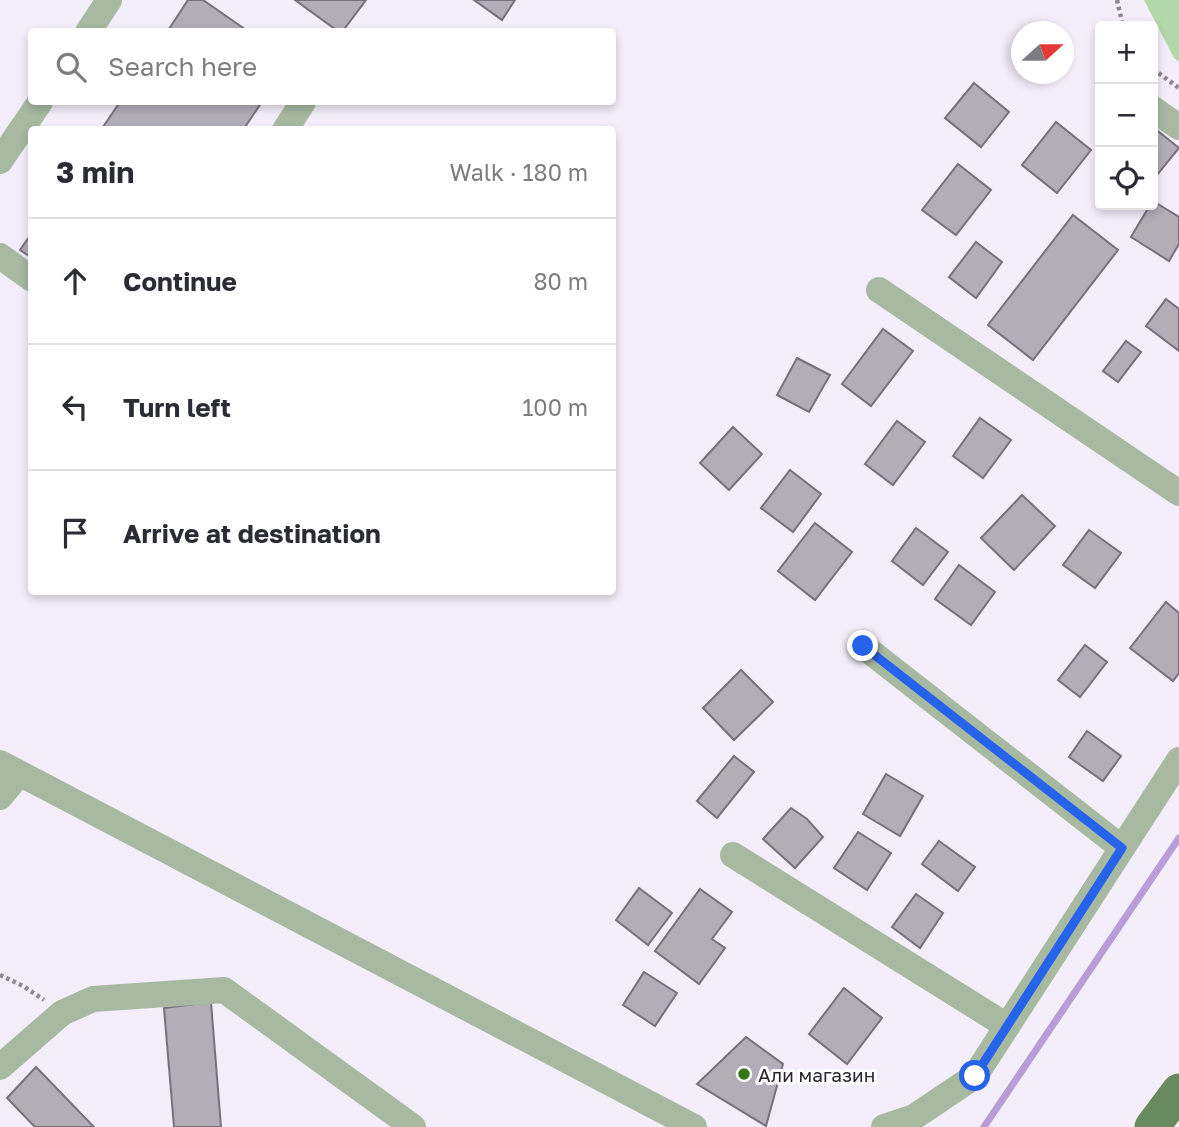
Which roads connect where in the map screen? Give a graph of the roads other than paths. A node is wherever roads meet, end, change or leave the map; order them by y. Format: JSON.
{"nodes":[{"id":1,"x":109,"y":0,"type":"edge"},
{"id":2,"x":91,"y":28,"type":"edge"},
{"id":3,"x":38,"y":105,"type":"edge"},
{"id":4,"x":301,"y":105,"type":"edge"},
{"id":5,"x":1158,"y":112,"type":"edge"},
{"id":6,"x":288,"y":126,"type":"edge"},
{"id":7,"x":1179,"y":127,"type":"edge"},
{"id":8,"x":0,"y":161,"type":"edge"},
{"id":9,"x":0,"y":256,"type":"edge"},
{"id":10,"x":28,"y":276,"type":"edge"},
{"id":11,"x":880,"y":290,"type":"dead end"},
{"id":12,"x":1179,"y":493,"type":"edge"},
{"id":13,"x":863,"y":646,"type":"dead end"},
{"id":14,"x":1179,"y":760,"type":"edge"},
{"id":15,"x":10,"y":768,"type":"edge"},
{"id":16,"x":0,"y":797,"type":"edge"},
{"id":17,"x":1122,"y":848,"type":"junction"},
{"id":18,"x":733,"y":855,"type":"dead end"},
{"id":19,"x":1007,"y":1026,"type":"junction"},
{"id":20,"x":0,"y":1067,"type":"edge"},
{"id":21,"x":1179,"y":1091,"type":"edge"},
{"id":22,"x":413,"y":1127,"type":"edge"},
{"id":23,"x":694,"y":1127,"type":"edge"},
{"id":24,"x":884,"y":1127,"type":"edge"},
{"id":25,"x":1152,"y":1127,"type":"edge"}],
"edges":[{"from":1,"to":2,"type":"street"},
{"from":3,"to":8,"type":"street"},
{"from":4,"to":6,"type":"street"},
{"from":5,"to":7,"type":"street"},
{"from":9,"to":10,"type":"street"},
{"from":11,"to":12,"type":"street"},
{"from":13,"to":17,"type":"street"},
{"from":14,"to":17,"type":"street"},
{"from":15,"to":16,"type":"street"},
{"from":15,"to":23,"type":"street"},
{"from":17,"to":19,"type":"street"},
{"from":18,"to":19,"type":"street"},
{"from":19,"to":24,"type":"street"},
{"from":20,"to":22,"type":"street"},
{"from":21,"to":25,"type":"main road"}]}
